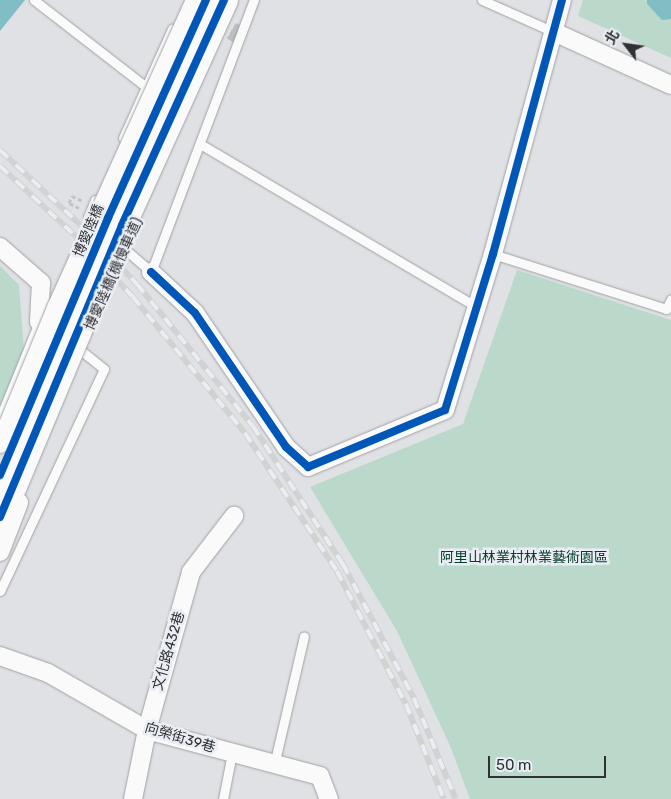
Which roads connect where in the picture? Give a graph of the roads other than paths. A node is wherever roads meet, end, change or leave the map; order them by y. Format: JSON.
{"nodes":[{"id":1,"x":35,"y":0,"type":"edge"},
{"id":2,"x":224,"y":0,"type":"edge"},
{"id":3,"x":237,"y":0,"type":"edge"},
{"id":4,"x":254,"y":0,"type":"edge"},
{"id":5,"x":482,"y":0,"type":"edge"},
{"id":6,"x":562,"y":0,"type":"edge"},
{"id":7,"x":193,"y":1,"type":"edge"},
{"id":8,"x":554,"y":32,"type":"junction"},
{"id":9,"x":671,"y":85,"type":"edge"},
{"id":10,"x":146,"y":87,"type":"junction"},
{"id":11,"x":200,"y":144,"type":"junction"},
{"id":12,"x":0,"y":247,"type":"edge"},
{"id":13,"x":493,"y":254,"type":"junction"},
{"id":14,"x":151,"y":272,"type":"junction"},
{"id":15,"x":671,"y":299,"type":"edge"},
{"id":16,"x":475,"y":306,"type":"junction"},
{"id":17,"x":39,"y":322,"type":"junction"},
{"id":18,"x":0,"y":418,"type":"edge"},
{"id":19,"x":0,"y":444,"type":"edge"},
{"id":20,"x":0,"y":475,"type":"edge"},
{"id":21,"x":234,"y":516,"type":"dead end"},
{"id":22,"x":0,"y":517,"type":"edge"},
{"id":23,"x":0,"y":552,"type":"edge"},
{"id":24,"x":0,"y":591,"type":"edge"},
{"id":25,"x":304,"y":636,"type":"dead end"},
{"id":26,"x":0,"y":656,"type":"edge"},
{"id":27,"x":147,"y":730,"type":"junction"},
{"id":28,"x":232,"y":753,"type":"junction"},
{"id":29,"x":274,"y":765,"type":"junction"},
{"id":30,"x":133,"y":799,"type":"edge"},
{"id":31,"x":223,"y":799,"type":"edge"},
{"id":32,"x":329,"y":799,"type":"edge"}],
"edges":[{"from":1,"to":10,"type":"lane"},
{"from":2,"to":22,"type":"main road","name":"博愛陸橋","bridge":true},
{"from":3,"to":23,"type":"street","name":"博愛陸橋(機慢車道)","bridge":true},
{"from":4,"to":11,"type":"lane"},
{"from":5,"to":8,"type":"lane"},
{"from":6,"to":8,"type":"street"},
{"from":7,"to":10,"type":"lane"},
{"from":7,"to":19,"type":"street","bridge":true},
{"from":7,"to":20,"type":"main road","name":"博愛陸橋"},
{"from":8,"to":9,"type":"street"},
{"from":8,"to":13,"type":"street"},
{"from":10,"to":14,"type":"lane"},
{"from":11,"to":14,"type":"lane"},
{"from":11,"to":16,"type":"lane"},
{"from":12,"to":17,"type":"street"},
{"from":13,"to":15,"type":"lane"},
{"from":13,"to":16,"type":"street"},
{"from":14,"to":16,"type":"street"},
{"from":17,"to":18,"type":"lane"},
{"from":17,"to":24,"type":"lane"},
{"from":21,"to":27,"type":"street","name":"文化路432巷"},
{"from":25,"to":29,"type":"lane"},
{"from":26,"to":27,"type":"street","name":"向榮街39巷"},
{"from":27,"to":28,"type":"street","name":"向榮街39巷"},
{"from":27,"to":30,"type":"street","name":"文化路432巷"},
{"from":28,"to":29,"type":"street","name":"向榮街39巷"},
{"from":28,"to":31,"type":"lane"},
{"from":29,"to":32,"type":"street","name":"向榮街39巷"}]}
